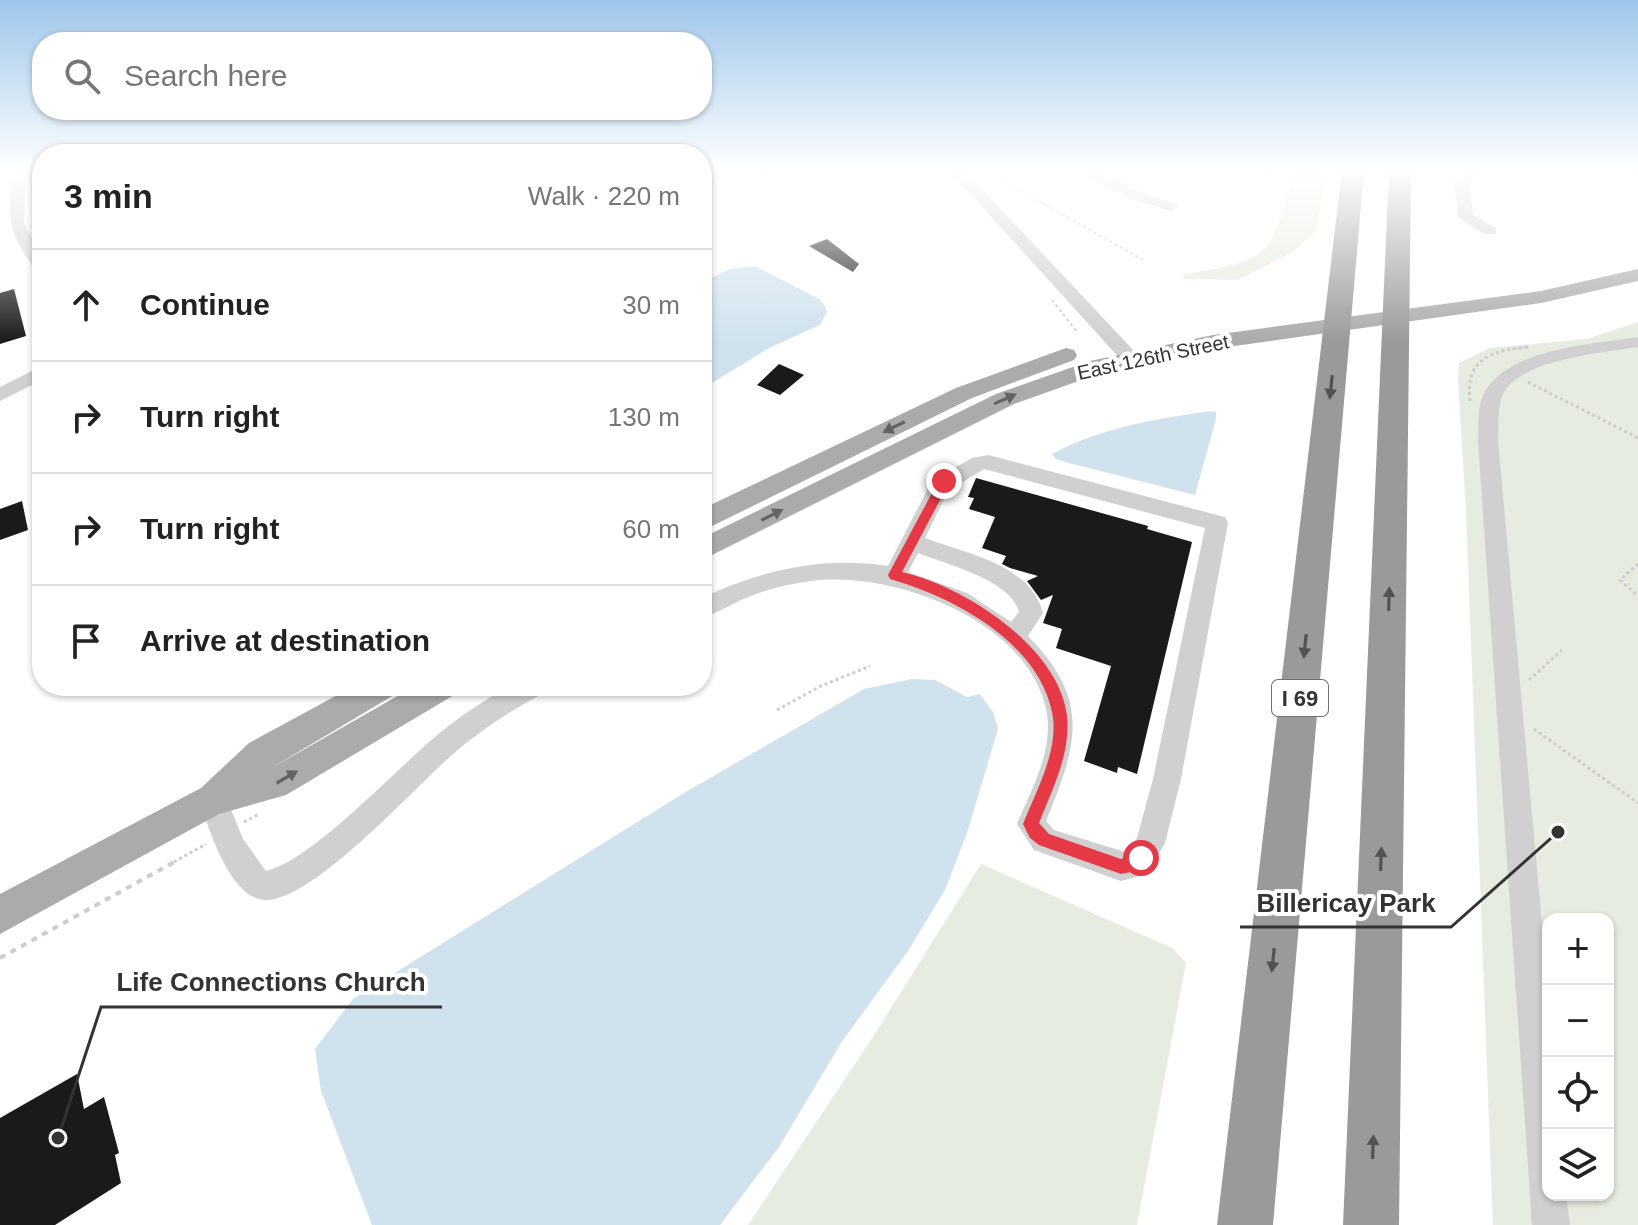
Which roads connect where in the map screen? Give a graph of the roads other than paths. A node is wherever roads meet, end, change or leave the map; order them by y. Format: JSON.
{"nodes":[{"id":1,"x":15,"y":227,"type":"edge"},
{"id":2,"x":1008,"y":227,"type":"edge"},
{"id":3,"x":1347,"y":227,"type":"edge"},
{"id":4,"x":1398,"y":227,"type":"edge"},
{"id":5,"x":1483,"y":227,"type":"edge"},
{"id":6,"x":1490,"y":231,"type":"dead end"},
{"id":7,"x":32,"y":253,"type":"edge"},
{"id":8,"x":1638,"y":256,"type":"edge"},
{"id":9,"x":1638,"y":275,"type":"edge"},
{"id":10,"x":1421,"y":307,"type":"junction"},
{"id":11,"x":1638,"y":342,"type":"edge"},
{"id":12,"x":1121,"y":350,"type":"junction"},
{"id":13,"x":32,"y":377,"type":"edge"},
{"id":14,"x":0,"y":395,"type":"edge"},
{"id":15,"x":712,"y":516,"type":"edge"},
{"id":16,"x":913,"y":542,"type":"junction"},
{"id":17,"x":712,"y":545,"type":"edge"},
{"id":18,"x":895,"y":575,"type":"junction"},
{"id":19,"x":712,"y":604,"type":"edge"},
{"id":20,"x":1014,"y":637,"type":"junction"},
{"id":21,"x":365,"y":696,"type":"edge"},
{"id":22,"x":426,"y":696,"type":"edge"},
{"id":23,"x":517,"y":696,"type":"edge"},
{"id":24,"x":213,"y":799,"type":"junction"},
{"id":25,"x":0,"y":915,"type":"edge"},
{"id":26,"x":1543,"y":1129,"type":"edge"},
{"id":27,"x":1549,"y":1201,"type":"edge"},
{"id":28,"x":1245,"y":1225,"type":"edge"},
{"id":29,"x":1371,"y":1225,"type":"edge"},
{"id":30,"x":1551,"y":1225,"type":"edge"}],
"edges":[{"from":1,"to":7,"type":"street"},
{"from":2,"to":12,"type":"street"},
{"from":3,"to":28,"type":"highway","number":"I 69","one_way":true},
{"from":29,"to":4,"type":"highway","one_way":true},
{"from":5,"to":6,"type":"street"},
{"from":8,"to":10,"type":"main road","name":"East 126th Street"},
{"from":9,"to":10,"type":"main road","name":"East 126th Street"},
{"from":10,"to":12,"type":"main road","name":"East 126th Street"},
{"from":11,"to":26,"type":"street"},
{"from":12,"to":15,"type":"main road","name":"East 126th Street","one_way":true},
{"from":17,"to":12,"type":"main road","name":"East 126th Street","one_way":true},
{"from":13,"to":14,"type":"street"},
{"from":16,"to":18,"type":"street"},
{"from":16,"to":20,"type":"street"},
{"from":16,"to":20,"type":"street"},
{"from":18,"to":19,"type":"street"},
{"from":18,"to":20,"type":"street"},
{"from":21,"to":24,"type":"main road"},
{"from":24,"to":22,"type":"main road","one_way":true},
{"from":23,"to":24,"type":"street"},
{"from":24,"to":25,"type":"main road"},
{"from":27,"to":30,"type":"street"}]}
